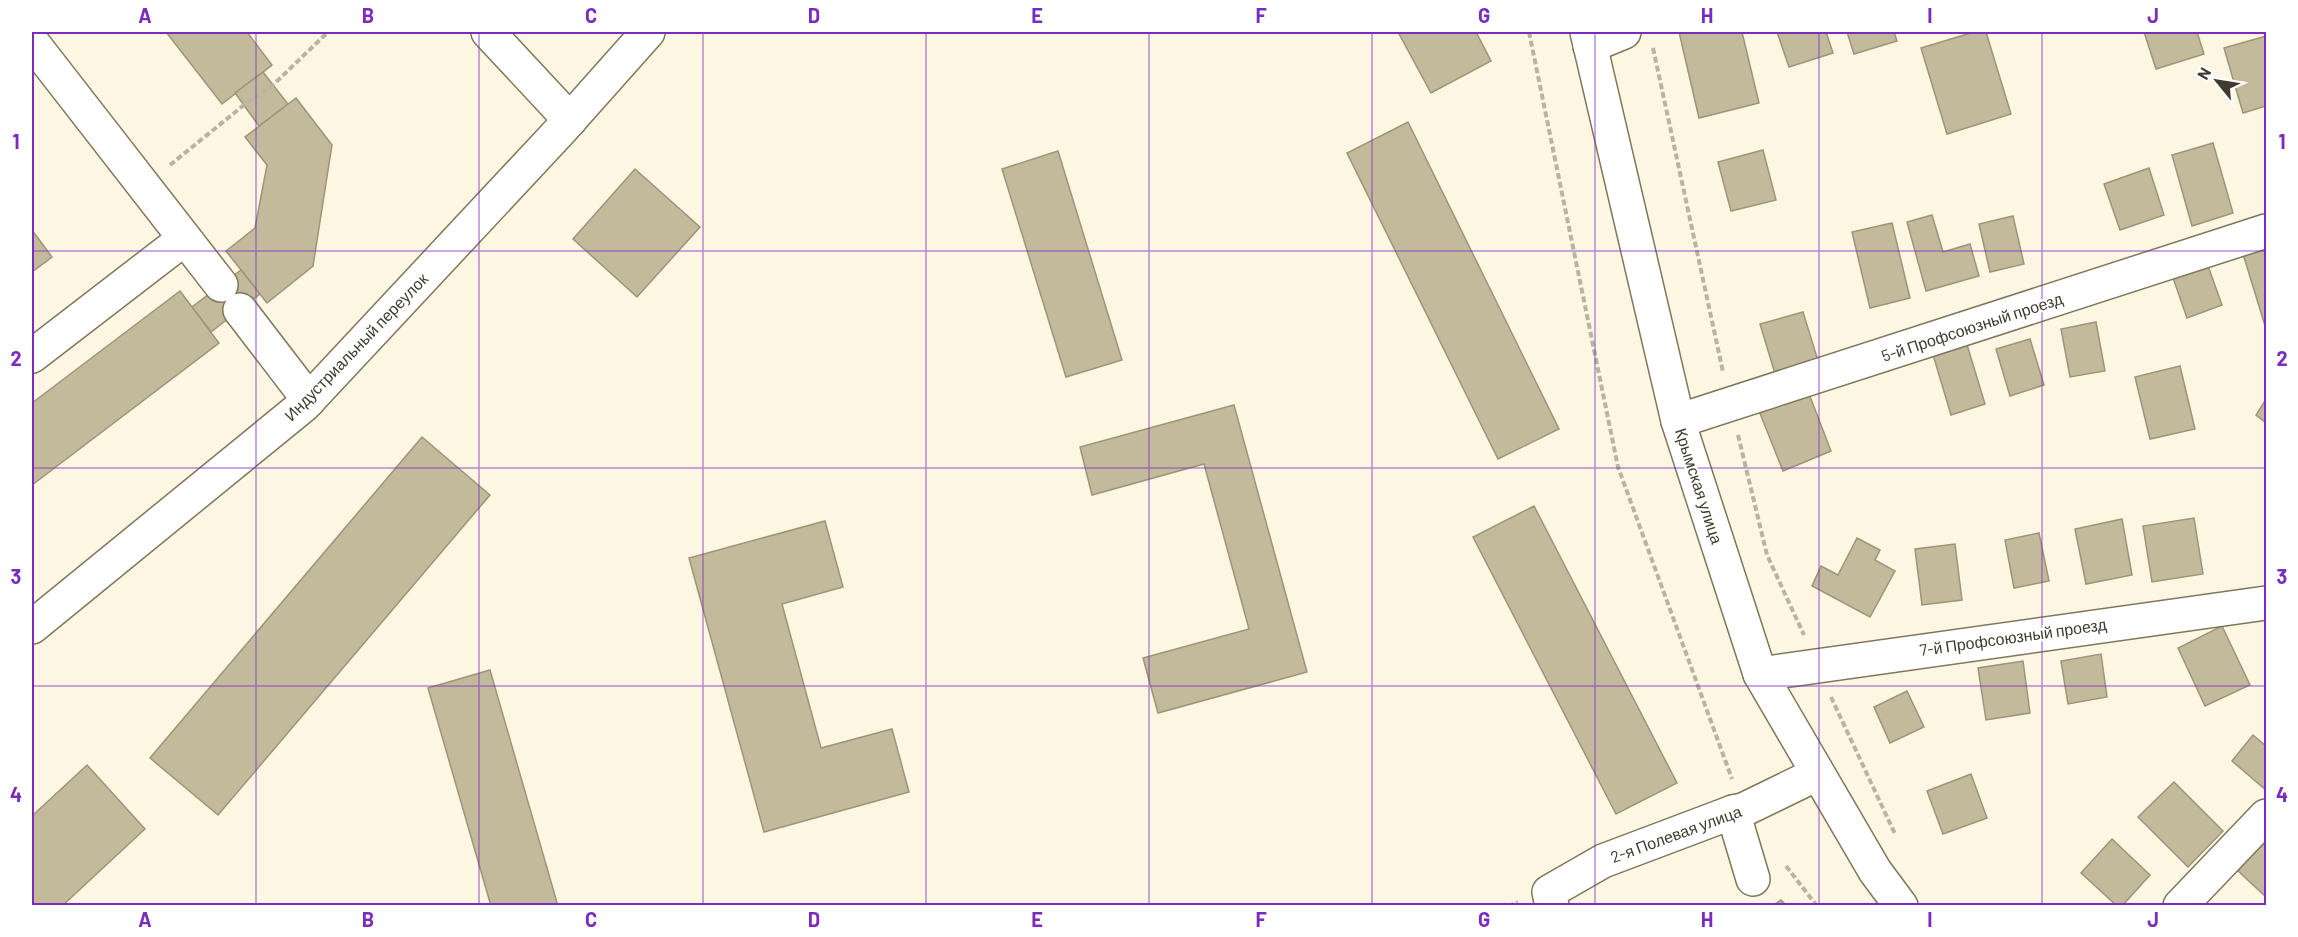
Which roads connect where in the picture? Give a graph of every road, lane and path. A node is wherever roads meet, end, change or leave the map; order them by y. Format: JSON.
{"nodes":[{"id":1,"x":328,"y":32,"type":"edge"},
{"id":2,"x":488,"y":32,"type":"edge"},
{"id":3,"x":648,"y":32,"type":"edge"},
{"id":4,"x":1529,"y":32,"type":"edge"},
{"id":5,"x":1638,"y":37,"type":"edge"},
{"id":6,"x":1588,"y":39,"type":"edge"},
{"id":7,"x":32,"y":42,"type":"edge"},
{"id":8,"x":570,"y":120,"type":"junction"},
{"id":9,"x":144,"y":187,"type":"junction"},
{"id":10,"x":2266,"y":231,"type":"edge"},
{"id":11,"x":184,"y":239,"type":"junction"},
{"id":12,"x":32,"y":356,"type":"edge"},
{"id":13,"x":309,"y":400,"type":"junction"},
{"id":14,"x":1730,"y":406,"type":"junction"},
{"id":15,"x":1678,"y":421,"type":"junction"},
{"id":16,"x":2266,"y":603,"type":"edge"},
{"id":17,"x":32,"y":627,"type":"edge"},
{"id":18,"x":1817,"y":664,"type":"junction"},
{"id":19,"x":1760,"y":674,"type":"junction"},
{"id":20,"x":1817,"y":774,"type":"junction"},
{"id":21,"x":1738,"y":811,"type":"junction"},
{"id":22,"x":2266,"y":816,"type":"edge"},
{"id":23,"x":1897,"y":837,"type":"dead end"},
{"id":24,"x":1783,"y":862,"type":"dead end"},
{"id":25,"x":1753,"y":879,"type":"dead end"},
{"id":26,"x":1552,"y":906,"type":"edge"},
{"id":27,"x":1816,"y":906,"type":"edge"},
{"id":28,"x":1901,"y":906,"type":"edge"},
{"id":29,"x":2180,"y":906,"type":"edge"}],
"edges":[{"from":1,"to":9,"type":"path"},
{"from":2,"to":8,"type":"street"},
{"from":3,"to":8,"type":"street","name":"Индустриальный переулок"},
{"from":4,"to":21,"type":"path"},
{"from":5,"to":6,"type":"street"},
{"from":5,"to":14,"type":"path"},
{"from":6,"to":15,"type":"street","name":"Крымская улица"},
{"from":7,"to":9,"type":"street"},
{"from":8,"to":13,"type":"street","name":"Индустриальный переулок"},
{"from":9,"to":11,"type":"street"},
{"from":10,"to":14,"type":"street","name":"5-й Профсоюзный проезд"},
{"from":11,"to":12,"type":"street"},
{"from":11,"to":13,"type":"street"},
{"from":13,"to":17,"type":"street","name":"Индустриальный переулок"},
{"from":14,"to":15,"type":"street","name":"5-й Профсоюзный проезд"},
{"from":14,"to":18,"type":"path"},
{"from":15,"to":19,"type":"street","name":"Крымская улица"},
{"from":16,"to":18,"type":"street","name":"7-й Профсоюзный проезд"},
{"from":18,"to":19,"type":"street","name":"7-й Профсоюзный проезд"},
{"from":18,"to":23,"type":"path"},
{"from":19,"to":20,"type":"street","name":"Крымская улица"},
{"from":20,"to":21,"type":"street","name":"2-я Полевая улица"},
{"from":20,"to":28,"type":"street","name":"Крымская улица"},
{"from":21,"to":25,"type":"street"},
{"from":21,"to":26,"type":"street","name":"2-я Полевая улица"},
{"from":22,"to":29,"type":"street"},
{"from":24,"to":27,"type":"path"}]}
